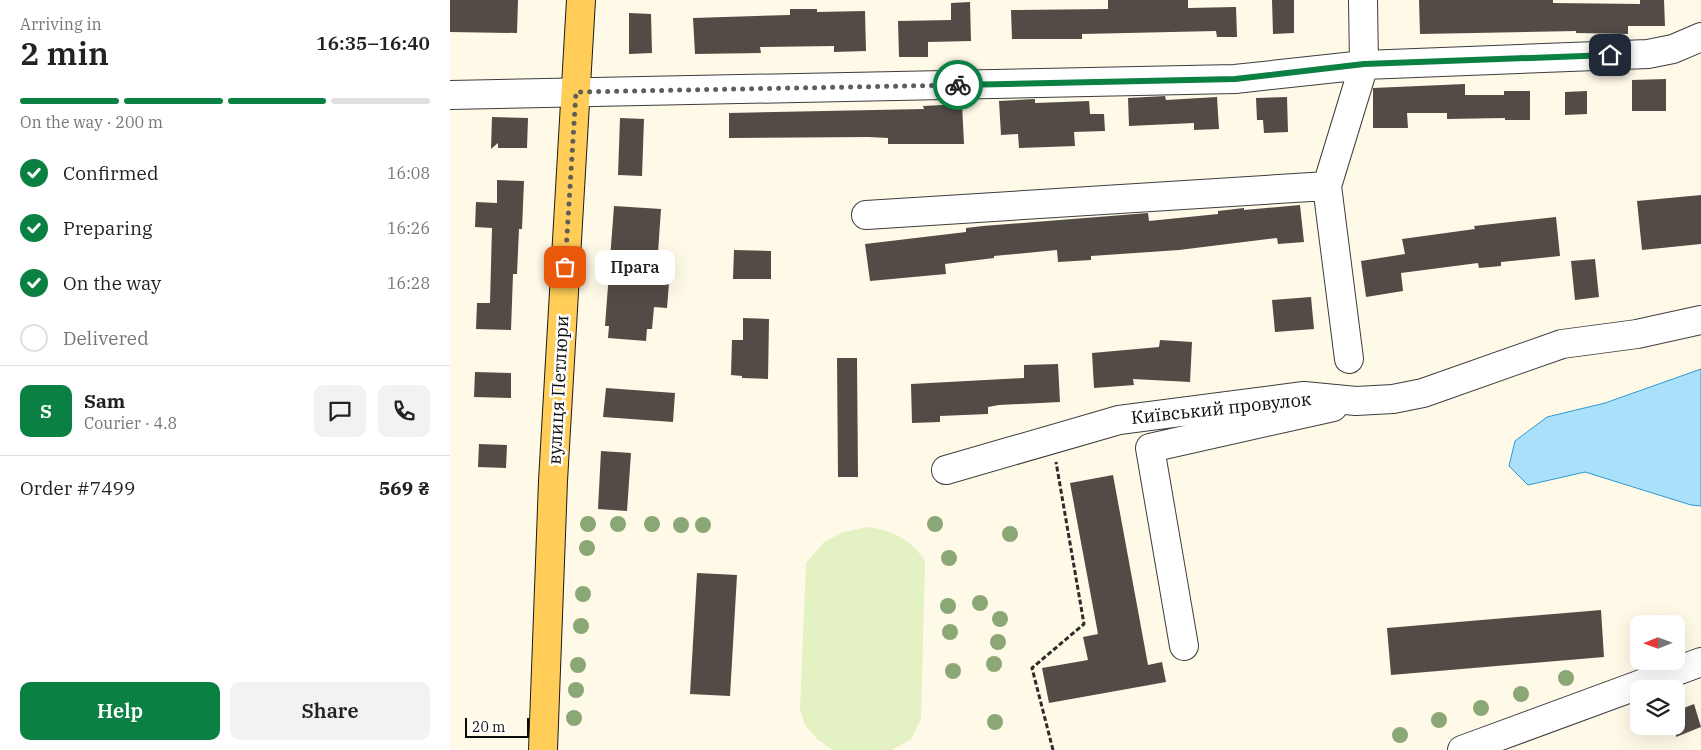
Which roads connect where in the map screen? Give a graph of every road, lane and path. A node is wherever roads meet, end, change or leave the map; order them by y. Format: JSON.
{"nodes":[{"id":1,"x":581,"y":0,"type":"edge"},
{"id":2,"x":1363,"y":0,"type":"edge"},
{"id":3,"x":1701,"y":37,"type":"edge"},
{"id":4,"x":1364,"y":64,"type":"junction"},
{"id":5,"x":576,"y":92,"type":"junction"},
{"id":6,"x":450,"y":95,"type":"edge"},
{"id":7,"x":1327,"y":186,"type":"junction"},
{"id":8,"x":866,"y":215,"type":"dead end"},
{"id":9,"x":1701,"y":320,"type":"edge"},
{"id":10,"x":1348,"y":359,"type":"dead end"},
{"id":11,"x":1356,"y":401,"type":"junction"},
{"id":12,"x":1052,"y":439,"type":"junction"},
{"id":13,"x":946,"y":470,"type":"dead end"},
{"id":14,"x":1184,"y":646,"type":"dead end"},
{"id":15,"x":1701,"y":662,"type":"edge"},
{"id":16,"x":543,"y":750,"type":"edge"},
{"id":17,"x":1053,"y":750,"type":"edge"},
{"id":18,"x":1462,"y":750,"type":"edge"}],
"edges":[{"from":1,"to":5,"type":"main road","name":"вулиця Петлюри"},
{"from":2,"to":4,"type":"street"},
{"from":3,"to":4,"type":"street"},
{"from":4,"to":5,"type":"street"},
{"from":4,"to":7,"type":"street"},
{"from":5,"to":6,"type":"street"},
{"from":5,"to":16,"type":"main road","name":"вулиця Петлюри"},
{"from":7,"to":8,"type":"street"},
{"from":7,"to":10,"type":"street"},
{"from":9,"to":11,"type":"street","name":"Київський провулок"},
{"from":11,"to":12,"type":"street","name":"Київський провулок"},
{"from":11,"to":14,"type":"street"},
{"from":12,"to":13,"type":"street","name":"Київський провулок"},
{"from":12,"to":17,"type":"path"},
{"from":15,"to":18,"type":"street"}]}
